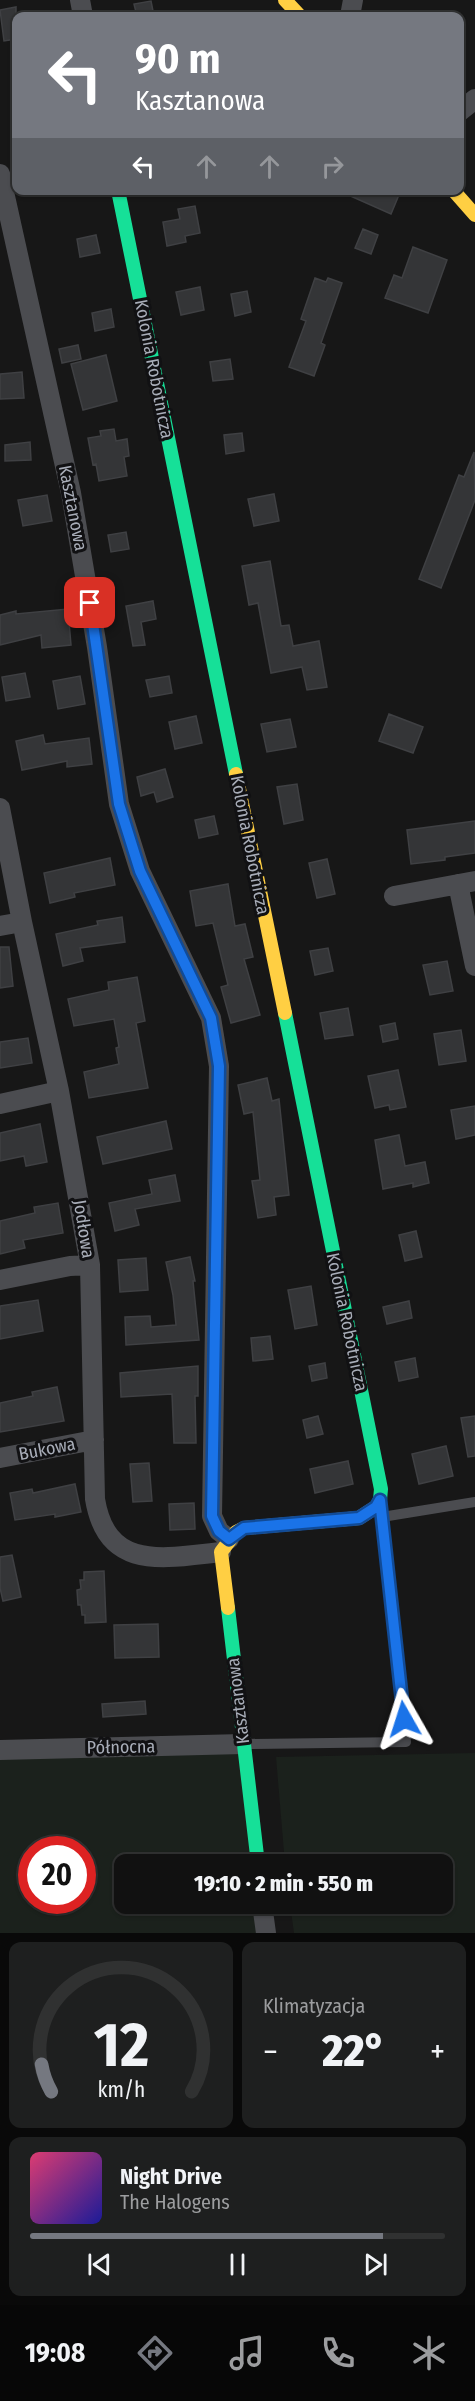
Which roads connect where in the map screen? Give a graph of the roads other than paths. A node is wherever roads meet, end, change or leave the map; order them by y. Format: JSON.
{"nodes":[{"id":1,"x":285,"y":0,"type":"edge"},
{"id":2,"x":296,"y":12,"type":"edge"},
{"id":3,"x":0,"y":174,"type":"edge"},
{"id":4,"x":119,"y":195,"type":"edge"},
{"id":5,"x":457,"y":195,"type":"edge"},
{"id":6,"x":475,"y":215,"type":"edge"},
{"id":7,"x":0,"y":808,"type":"edge"},
{"id":8,"x":467,"y":883,"type":"edge"},
{"id":9,"x":394,"y":896,"type":"dead end"},
{"id":10,"x":22,"y":922,"type":"junction"},
{"id":11,"x":0,"y":926,"type":"edge"},
{"id":12,"x":475,"y":966,"type":"edge"},
{"id":13,"x":59,"y":1091,"type":"junction"},
{"id":14,"x":0,"y":1104,"type":"edge"},
{"id":15,"x":90,"y":1265,"type":"junction"},
{"id":16,"x":0,"y":1280,"type":"edge"},
{"id":17,"x":94,"y":1440,"type":"junction"},
{"id":18,"x":0,"y":1458,"type":"edge"},
{"id":19,"x":380,"y":1500,"type":"junction"},
{"id":20,"x":475,"y":1502,"type":"edge"},
{"id":21,"x":382,"y":1517,"type":"junction"},
{"id":22,"x":225,"y":1546,"type":"junction"},
{"id":23,"x":243,"y":1744,"type":"junction"},
{"id":24,"x":0,"y":1750,"type":"edge"},
{"id":25,"x":257,"y":1854,"type":"edge"},
{"id":26,"x":263,"y":1914,"type":"edge"},
{"id":27,"x":266,"y":1933,"type":"edge"}],
"edges":[{"from":1,"to":2,"type":"street"},
{"from":3,"to":22,"type":"street","name":"Kasztanowa"},
{"from":4,"to":19,"type":"street","name":"Kolonia Robotnicza"},
{"from":5,"to":6,"type":"street"},
{"from":7,"to":10,"type":"street","name":"Jodłowa"},
{"from":8,"to":9,"type":"street"},
{"from":8,"to":12,"type":"street"},
{"from":10,"to":11,"type":"street"},
{"from":10,"to":13,"type":"street","name":"Jodłowa"},
{"from":13,"to":14,"type":"street"},
{"from":13,"to":15,"type":"street","name":"Jodłowa"},
{"from":15,"to":16,"type":"street"},
{"from":15,"to":17,"type":"street","name":"Jodłowa"},
{"from":17,"to":18,"type":"street","name":"Bukowa"},
{"from":17,"to":22,"type":"street","name":"Jodłowa"},
{"from":19,"to":21,"type":"lane"},
{"from":19,"to":22,"type":"street"},
{"from":20,"to":21,"type":"lane"},
{"from":21,"to":23,"type":"lane"},
{"from":22,"to":23,"type":"street","name":"Kasztanowa"},
{"from":23,"to":24,"type":"street","name":"Północna"},
{"from":23,"to":25,"type":"street","name":"Kasztanowa"},
{"from":26,"to":27,"type":"street"}]}
